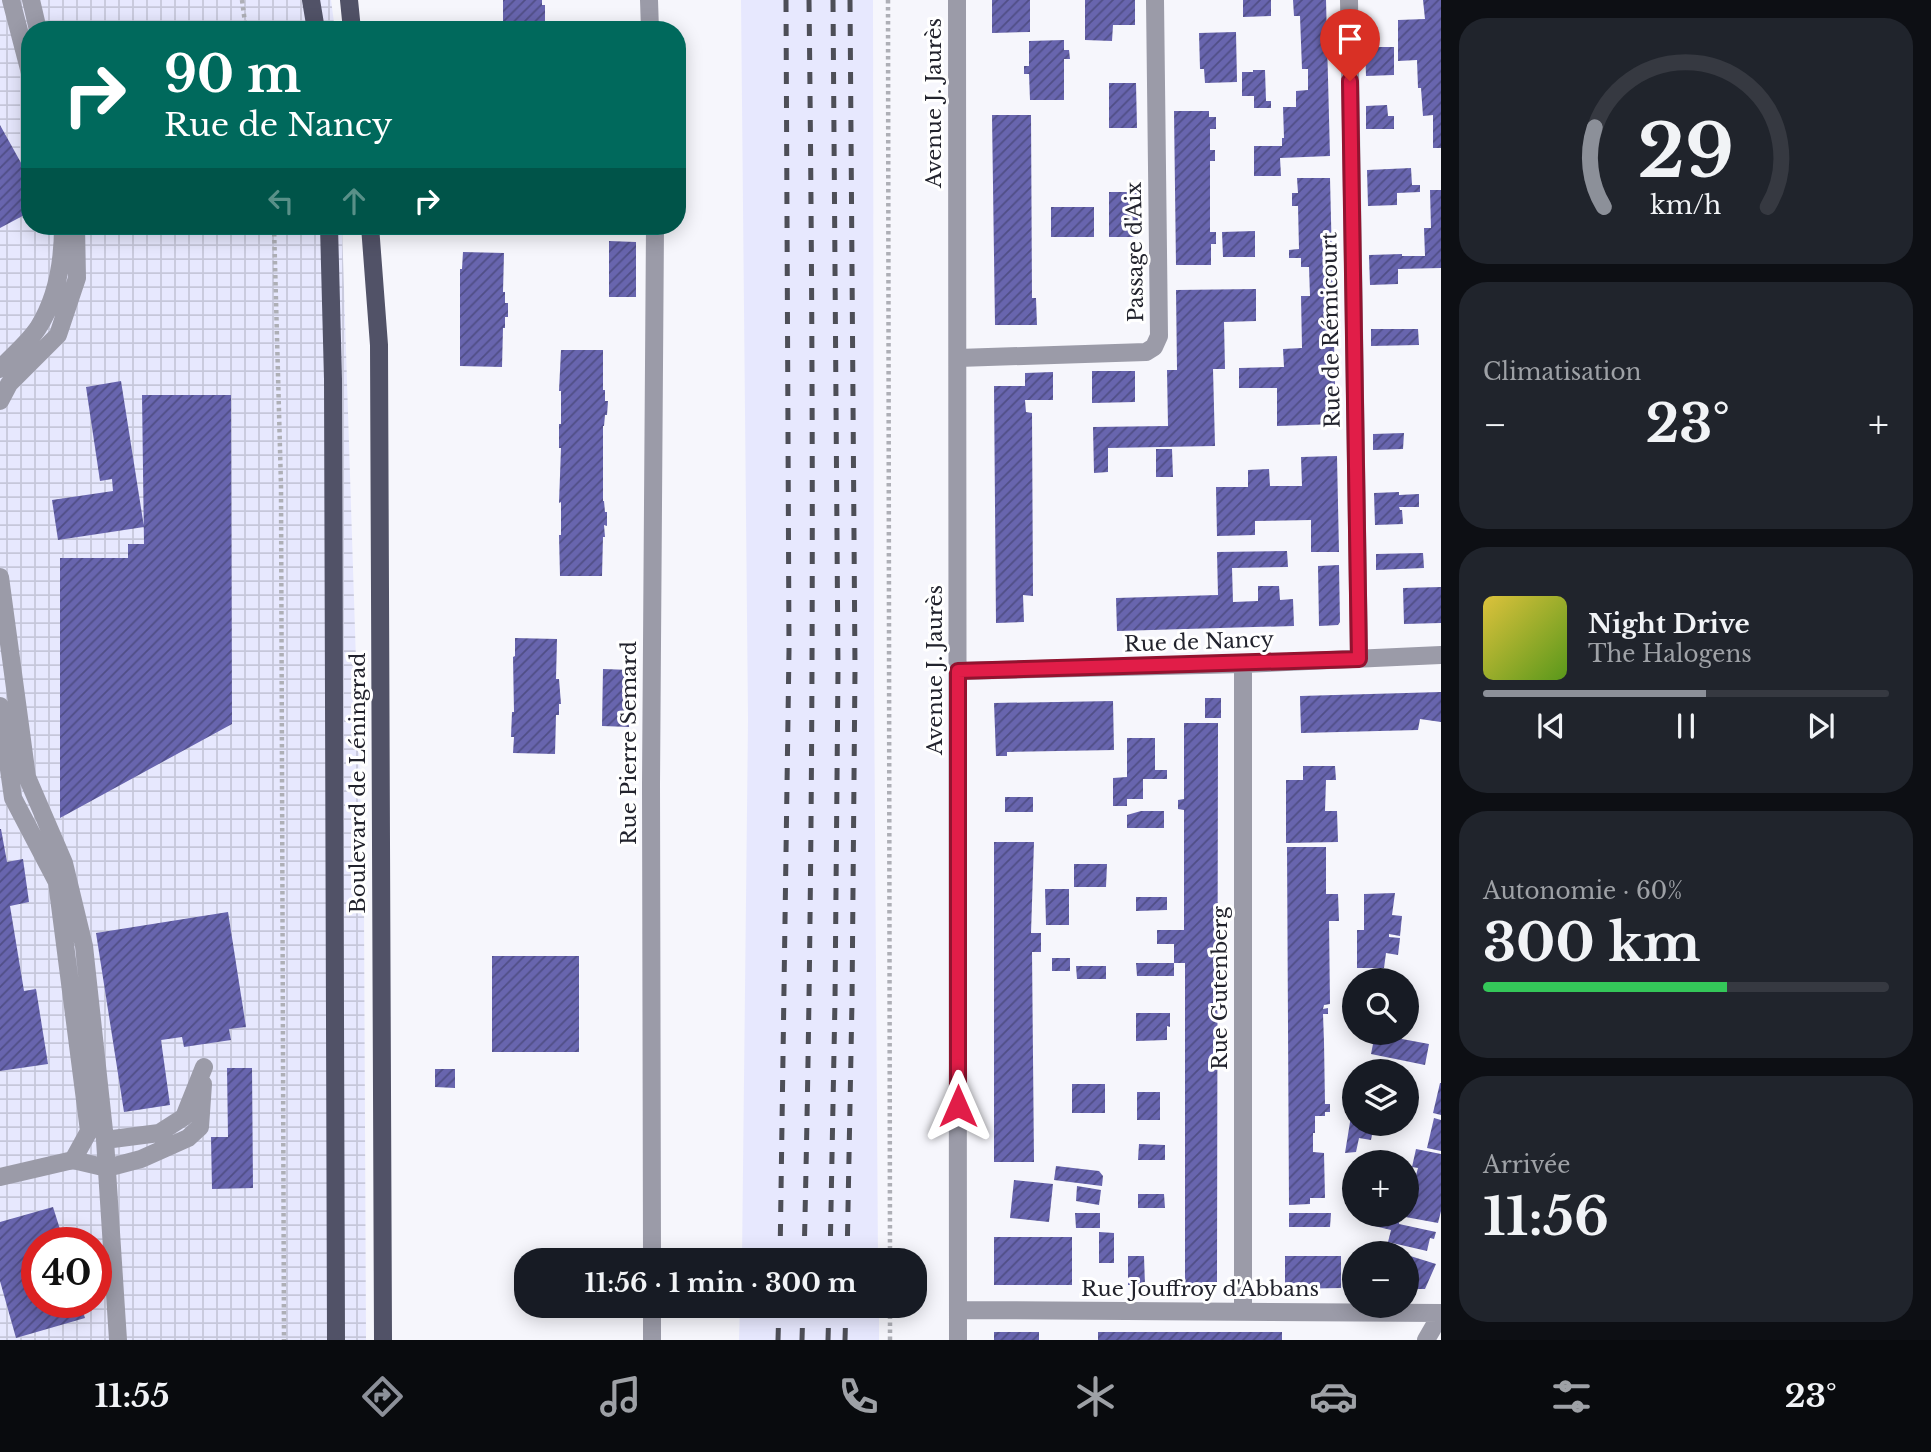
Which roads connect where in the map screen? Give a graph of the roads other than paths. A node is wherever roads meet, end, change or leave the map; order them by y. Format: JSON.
{"nodes":[{"id":1,"x":10,"y":0,"type":"edge"},
{"id":2,"x":31,"y":0,"type":"edge"},
{"id":3,"x":311,"y":0,"type":"edge"},
{"id":4,"x":349,"y":0,"type":"edge"},
{"id":5,"x":649,"y":0,"type":"edge"},
{"id":6,"x":957,"y":0,"type":"edge"},
{"id":7,"x":1155,"y":0,"type":"edge"},
{"id":8,"x":1349,"y":0,"type":"edge"},
{"id":9,"x":36,"y":21,"type":"edge"},
{"id":10,"x":314,"y":21,"type":"edge"},
{"id":11,"x":351,"y":21,"type":"edge"},
{"id":12,"x":650,"y":21,"type":"edge"},
{"id":13,"x":21,"y":41,"type":"edge"},
{"id":14,"x":63,"y":235,"type":"edge"},
{"id":15,"x":76,"y":235,"type":"edge"},
{"id":16,"x":329,"y":235,"type":"edge"},
{"id":17,"x":371,"y":235,"type":"edge"},
{"id":18,"x":655,"y":235,"type":"edge"},
{"id":19,"x":958,"y":358,"type":"junction"},
{"id":20,"x":0,"y":369,"type":"edge"},
{"id":21,"x":0,"y":401,"type":"edge"},
{"id":22,"x":0,"y":577,"type":"edge"},
{"id":23,"x":1441,"y":655,"type":"edge"},
{"id":24,"x":1359,"y":659,"type":"junction"},
{"id":25,"x":1243,"y":663,"type":"junction"},
{"id":26,"x":958,"y":671,"type":"junction"},
{"id":27,"x":0,"y":706,"type":"edge"},
{"id":28,"x":105,"y":1140,"type":"junction"},
{"id":29,"x":73,"y":1160,"type":"junction"},
{"id":30,"x":107,"y":1168,"type":"junction"},
{"id":31,"x":0,"y":1177,"type":"edge"},
{"id":32,"x":652,"y":1248,"type":"edge"},
{"id":33,"x":958,"y":1310,"type":"junction"},
{"id":34,"x":1242,"y":1312,"type":"junction"},
{"id":35,"x":1441,"y":1314,"type":"edge"},
{"id":36,"x":652,"y":1318,"type":"edge"},
{"id":37,"x":118,"y":1340,"type":"edge"},
{"id":38,"x":337,"y":1340,"type":"edge"},
{"id":39,"x":383,"y":1340,"type":"edge"},
{"id":40,"x":652,"y":1340,"type":"edge"},
{"id":41,"x":958,"y":1340,"type":"edge"},
{"id":42,"x":1426,"y":1340,"type":"edge"}],
"edges":[{"from":1,"to":13,"type":"street"},
{"from":2,"to":9,"type":"street"},
{"from":3,"to":10,"type":"main road"},
{"from":4,"to":11,"type":"main road"},
{"from":5,"to":12,"type":"street"},
{"from":6,"to":19,"type":"street","name":"Avenue J. Jaurès"},
{"from":7,"to":19,"type":"street","name":"Passage d'Aix"},
{"from":8,"to":24,"type":"street","name":"Rue de Rémicourt"},
{"from":14,"to":20,"type":"street"},
{"from":15,"to":21,"type":"street"},
{"from":16,"to":38,"type":"main road","name":"Boulevard de Léningrad"},
{"from":17,"to":39,"type":"main road","name":"Boulevard de Léningrad"},
{"from":18,"to":32,"type":"street","name":"Rue Pierre Semard"},
{"from":19,"to":26,"type":"street","name":"Avenue J. Jaurès"},
{"from":22,"to":28,"type":"street"},
{"from":23,"to":24,"type":"street","name":"Rue de Nancy"},
{"from":24,"to":25,"type":"street","name":"Rue de Nancy"},
{"from":25,"to":26,"type":"street","name":"Rue de Nancy"},
{"from":25,"to":34,"type":"street","name":"Rue Gutenberg"},
{"from":26,"to":33,"type":"street","name":"Avenue J. Jaurès"},
{"from":27,"to":29,"type":"street"},
{"from":28,"to":30,"type":"street"},
{"from":28,"to":30,"type":"street"},
{"from":29,"to":30,"type":"street"},
{"from":29,"to":31,"type":"street"},
{"from":30,"to":37,"type":"street"},
{"from":33,"to":34,"type":"street","name":"Rue Jouffroy d'Abbans"},
{"from":33,"to":41,"type":"street","name":"Avenue J. Jaurès"},
{"from":34,"to":35,"type":"street","name":"Rue Jouffroy d'Abbans"},
{"from":35,"to":42,"type":"street"},
{"from":36,"to":40,"type":"street"}]}
